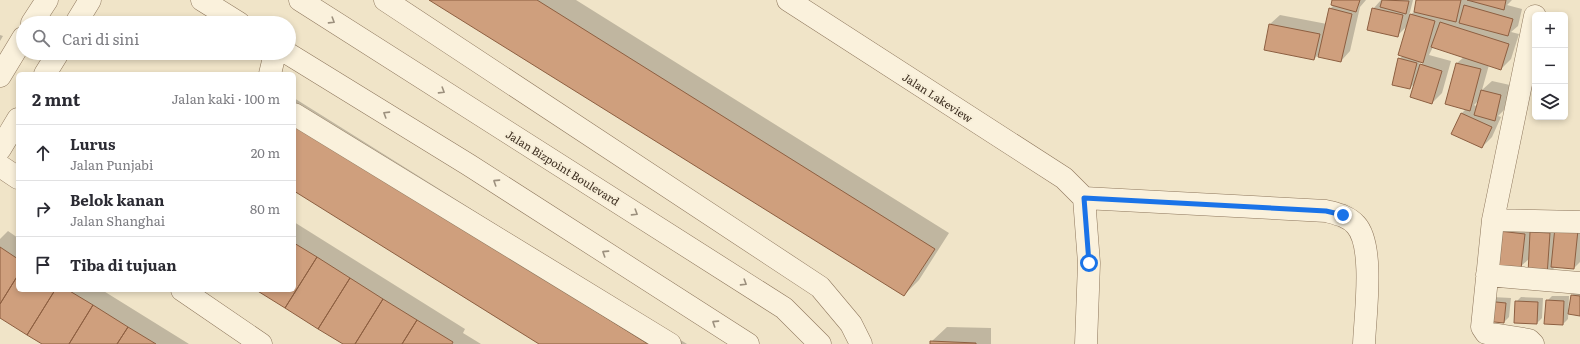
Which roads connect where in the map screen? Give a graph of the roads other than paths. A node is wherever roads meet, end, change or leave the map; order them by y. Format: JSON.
{"nodes":[{"id":1,"x":47,"y":0,"type":"edge"},
{"id":2,"x":90,"y":0,"type":"edge"},
{"id":3,"x":202,"y":0,"type":"edge"},
{"id":4,"x":301,"y":0,"type":"edge"},
{"id":5,"x":386,"y":0,"type":"edge"},
{"id":6,"x":788,"y":0,"type":"edge"},
{"id":7,"x":1540,"y":0,"type":"edge"},
{"id":8,"x":1536,"y":12,"type":"edge"},
{"id":9,"x":37,"y":16,"type":"edge"},
{"id":10,"x":80,"y":16,"type":"edge"},
{"id":11,"x":228,"y":16,"type":"edge"},
{"id":12,"x":1532,"y":31,"type":"edge"},
{"id":13,"x":16,"y":50,"type":"edge"},
{"id":14,"x":296,"y":59,"type":"edge"},
{"id":15,"x":54,"y":60,"type":"edge"},
{"id":16,"x":273,"y":60,"type":"edge"},
{"id":17,"x":46,"y":72,"type":"edge"},
{"id":18,"x":270,"y":72,"type":"edge"},
{"id":19,"x":0,"y":76,"type":"edge"},
{"id":20,"x":296,"y":115,"type":"edge"},
{"id":21,"x":16,"y":122,"type":"edge"},
{"id":22,"x":0,"y":149,"type":"edge"},
{"id":23,"x":0,"y":166,"type":"edge"},
{"id":24,"x":16,"y":177,"type":"edge"},
{"id":25,"x":1084,"y":198,"type":"junction"},
{"id":26,"x":1493,"y":220,"type":"junction"},
{"id":27,"x":1580,"y":222,"type":"edge"},
{"id":28,"x":1487,"y":275,"type":"junction"},
{"id":29,"x":1580,"y":282,"type":"edge"},
{"id":30,"x":185,"y":292,"type":"edge"},
{"id":31,"x":261,"y":344,"type":"edge"},
{"id":32,"x":670,"y":344,"type":"edge"},
{"id":33,"x":748,"y":344,"type":"edge"},
{"id":34,"x":820,"y":344,"type":"edge"},
{"id":35,"x":861,"y":344,"type":"edge"},
{"id":36,"x":1086,"y":344,"type":"edge"},
{"id":37,"x":1364,"y":344,"type":"edge"},
{"id":38,"x":1533,"y":344,"type":"edge"}],
"edges":[{"from":1,"to":9,"type":"street"},
{"from":2,"to":10,"type":"street"},
{"from":3,"to":11,"type":"street"},
{"from":4,"to":34,"type":"street","name":"Jalan Bizpoint Boulevard","one_way":true},
{"from":5,"to":35,"type":"street"},
{"from":6,"to":25,"type":"street","name":"Jalan Lakeview"},
{"from":7,"to":8,"type":"street"},
{"from":12,"to":26,"type":"street"},
{"from":13,"to":19,"type":"street"},
{"from":33,"to":14,"type":"street","one_way":true},
{"from":15,"to":17,"type":"street"},
{"from":16,"to":18,"type":"street"},
{"from":20,"to":32,"type":"street"},
{"from":21,"to":22,"type":"street"},
{"from":23,"to":24,"type":"street"},
{"from":25,"to":36,"type":"street"},
{"from":25,"to":37,"type":"street"},
{"from":26,"to":27,"type":"street"},
{"from":26,"to":28,"type":"street"},
{"from":28,"to":29,"type":"street"},
{"from":28,"to":38,"type":"street"},
{"from":30,"to":31,"type":"street"}]}
